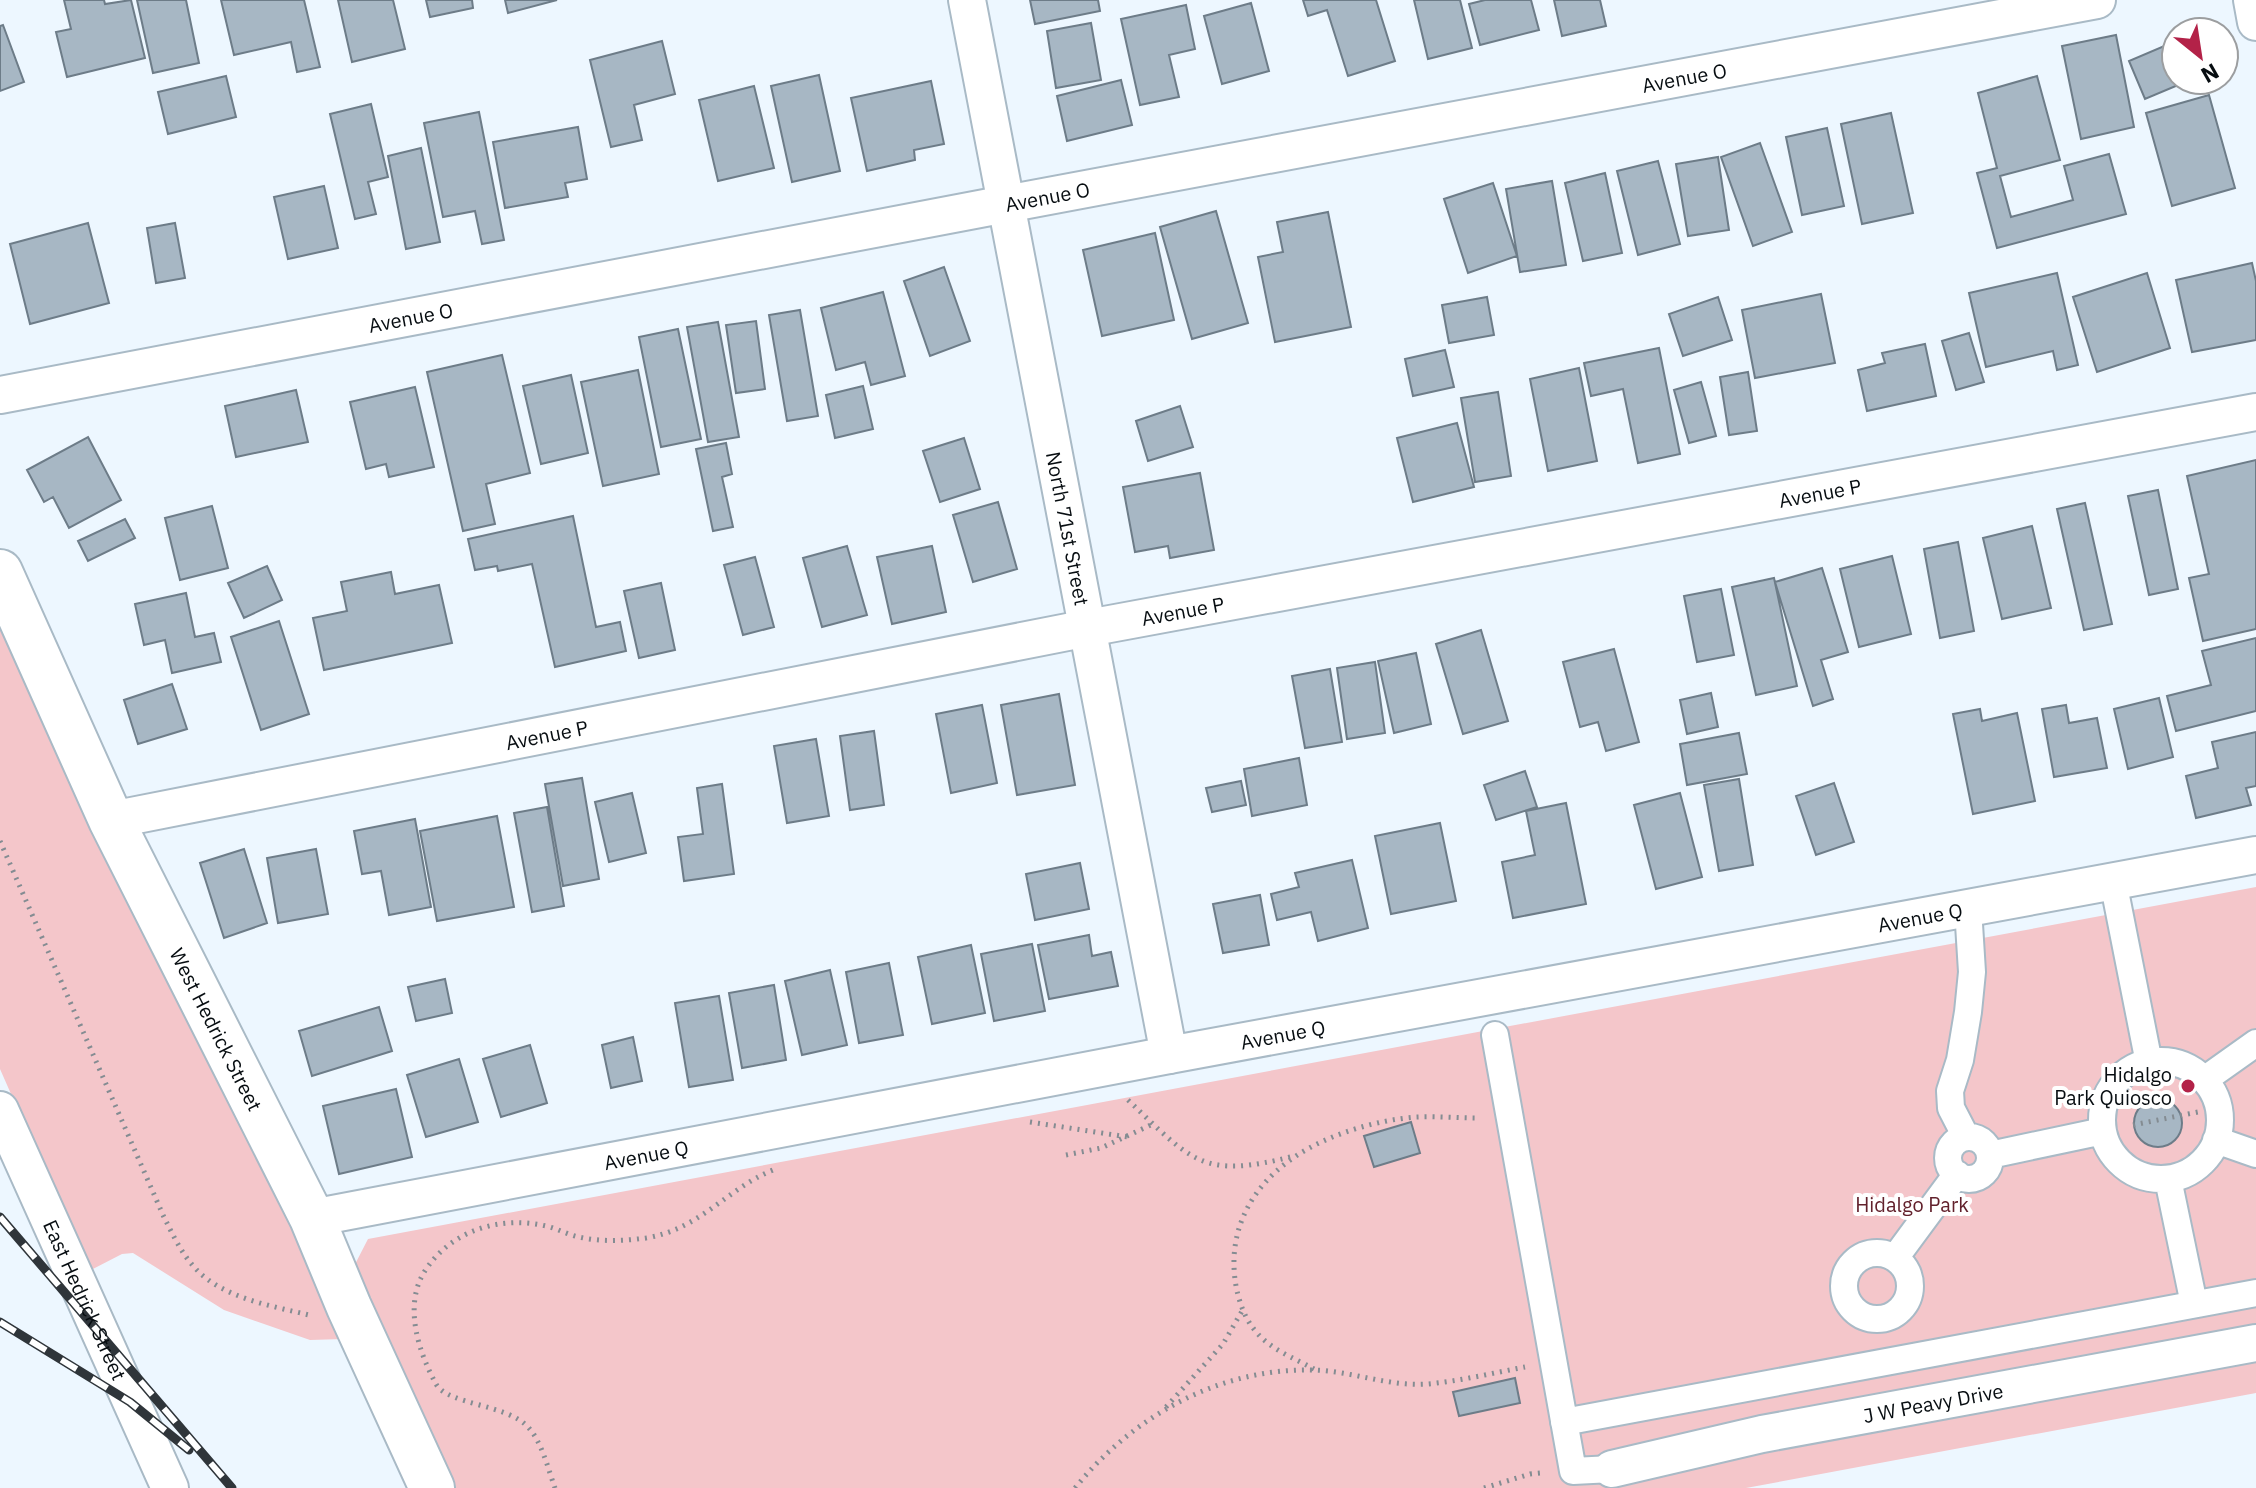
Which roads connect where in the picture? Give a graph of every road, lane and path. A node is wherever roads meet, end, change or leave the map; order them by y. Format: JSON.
{"nodes":[{"id":1,"x":967,"y":0,"type":"edge"},
{"id":2,"x":2097,"y":0,"type":"edge"},
{"id":3,"x":2252,"y":0,"type":"edge"},
{"id":4,"x":2256,"y":22,"type":"edge"},
{"id":5,"x":1006,"y":204,"type":"junction"},
{"id":6,"x":0,"y":395,"type":"edge"},
{"id":7,"x":2256,"y":412,"type":"edge"},
{"id":8,"x":0,"y":572,"type":"edge"},
{"id":9,"x":1088,"y":628,"type":"junction"},
{"id":10,"x":111,"y":820,"type":"junction"},
{"id":11,"x":0,"y":841,"type":"edge"},
{"id":12,"x":2256,"y":855,"type":"edge"},
{"id":13,"x":2113,"y":881,"type":"junction"},
{"id":14,"x":1968,"y":908,"type":"junction"},
{"id":15,"x":1495,"y":1035,"type":"dead end"},
{"id":16,"x":2256,"y":1043,"type":"edge"},
{"id":17,"x":1169,"y":1055,"type":"junction"},
{"id":18,"x":2149,"y":1063,"type":"junction"},
{"id":19,"x":1095,"y":1070,"type":"junction"},
{"id":20,"x":2204,"y":1080,"type":"junction"},
{"id":21,"x":2219,"y":1109,"type":"junction"},
{"id":22,"x":0,"y":1110,"type":"edge"},
{"id":23,"x":1510,"y":1118,"type":"junction"},
{"id":24,"x":1019,"y":1121,"type":"dead end"},
{"id":25,"x":1153,"y":1124,"type":"junction"},
{"id":26,"x":2103,"y":1131,"type":"junction"},
{"id":27,"x":1128,"y":1137,"type":"junction"},
{"id":28,"x":1966,"y":1137,"type":"junction"},
{"id":29,"x":2216,"y":1140,"type":"junction"},
{"id":30,"x":2256,"y":1154,"type":"edge"},
{"id":31,"x":1066,"y":1155,"type":"dead end"},
{"id":32,"x":1990,"y":1155,"type":"junction"},
{"id":33,"x":1296,"y":1156,"type":"junction"},
{"id":34,"x":782,"y":1167,"type":"dead end"},
{"id":35,"x":1957,"y":1174,"type":"junction"},
{"id":36,"x":2168,"y":1179,"type":"junction"},
{"id":37,"x":312,"y":1218,"type":"junction"},
{"id":38,"x":1895,"y":1258,"type":"dead end"},
{"id":39,"x":2256,"y":1293,"type":"edge"},
{"id":40,"x":2194,"y":1304,"type":"junction"},
{"id":41,"x":349,"y":1307,"type":"junction"},
{"id":42,"x":1242,"y":1311,"type":"junction"},
{"id":43,"x":2256,"y":1343,"type":"edge"},
{"id":44,"x":1553,"y":1363,"type":"junction"},
{"id":45,"x":1316,"y":1370,"type":"junction"},
{"id":46,"x":1163,"y":1409,"type":"junction"},
{"id":47,"x":1564,"y":1422,"type":"junction"},
{"id":48,"x":1612,"y":1469,"type":"joint"},
{"id":49,"x":1573,"y":1471,"type":"junction"},
{"id":50,"x":170,"y":1488,"type":"edge"},
{"id":51,"x":432,"y":1488,"type":"edge"},
{"id":52,"x":555,"y":1488,"type":"edge"},
{"id":53,"x":1075,"y":1488,"type":"edge"},
{"id":54,"x":1484,"y":1488,"type":"edge"}],
"edges":[{"from":1,"to":5,"type":"street","name":"North 71st Street"},
{"from":2,"to":5,"type":"street","name":"Avenue O"},
{"from":3,"to":4,"type":"street"},
{"from":5,"to":6,"type":"street","name":"Avenue O"},
{"from":5,"to":9,"type":"street","name":"North 71st Street"},
{"from":7,"to":9,"type":"street","name":"Avenue P"},
{"from":8,"to":10,"type":"street","name":"West Hedrick Street"},
{"from":9,"to":10,"type":"street","name":"Avenue P"},
{"from":9,"to":17,"type":"street","name":"North 71st Street"},
{"from":10,"to":37,"type":"street","name":"West Hedrick Street"},
{"from":11,"to":41,"type":"path"},
{"from":12,"to":13,"type":"street","name":"Avenue Q"},
{"from":13,"to":14,"type":"street","name":"Avenue Q"},
{"from":13,"to":18,"type":"street"},
{"from":14,"to":17,"type":"street","name":"Avenue Q"},
{"from":14,"to":28,"type":"street"},
{"from":15,"to":23,"type":"street"},
{"from":16,"to":20,"type":"street"},
{"from":17,"to":19,"type":"street","name":"Avenue Q"},
{"from":18,"to":20,"type":"street"},
{"from":18,"to":26,"type":"street"},
{"from":19,"to":25,"type":"path"},
{"from":19,"to":37,"type":"street","name":"Avenue Q"},
{"from":20,"to":21,"type":"street"},
{"from":21,"to":26,"type":"path"},
{"from":21,"to":29,"type":"street"},
{"from":22,"to":50,"type":"street","name":"East Hedrick Street"},
{"from":23,"to":33,"type":"path"},
{"from":23,"to":44,"type":"street"},
{"from":24,"to":27,"type":"path"},
{"from":25,"to":27,"type":"path"},
{"from":25,"to":33,"type":"path"},
{"from":26,"to":32,"type":"street"},
{"from":26,"to":36,"type":"street"},
{"from":27,"to":31,"type":"path"},
{"from":28,"to":32,"type":"street"},
{"from":28,"to":35,"type":"street"},
{"from":29,"to":30,"type":"street"},
{"from":29,"to":36,"type":"street"},
{"from":32,"to":35,"type":"street"},
{"from":33,"to":42,"type":"path"},
{"from":34,"to":52,"type":"path"},
{"from":35,"to":38,"type":"street"},
{"from":36,"to":40,"type":"street"},
{"from":37,"to":41,"type":"street","name":"West Hedrick Street"},
{"from":39,"to":40,"type":"street"},
{"from":40,"to":47,"type":"street"},
{"from":41,"to":51,"type":"street","name":"West Hedrick Street"},
{"from":42,"to":45,"type":"path"},
{"from":42,"to":46,"type":"path"},
{"from":43,"to":48,"type":"street","name":"J W Peavy Drive"},
{"from":44,"to":45,"type":"path"},
{"from":44,"to":47,"type":"street"},
{"from":45,"to":46,"type":"path"},
{"from":46,"to":53,"type":"path"},
{"from":47,"to":49,"type":"street"},
{"from":48,"to":49,"type":"street"},
{"from":49,"to":54,"type":"path"}]}
